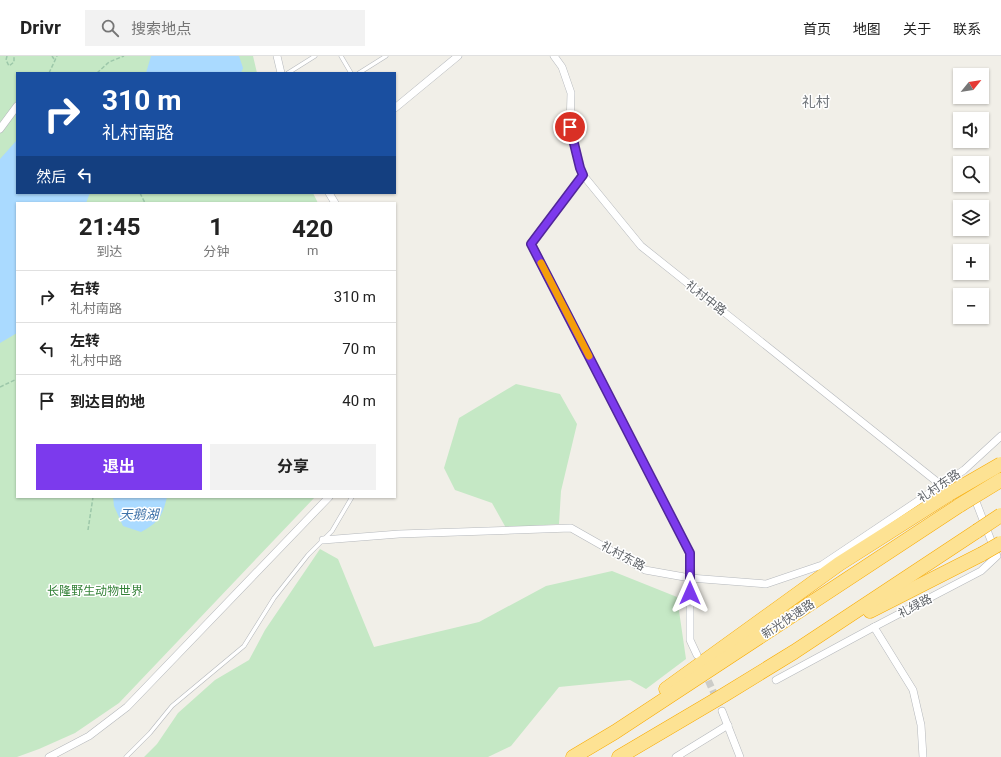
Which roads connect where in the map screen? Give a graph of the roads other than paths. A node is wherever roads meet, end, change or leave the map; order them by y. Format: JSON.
{"nodes":[{"id":1,"x":277,"y":56,"type":"edge"},
{"id":2,"x":315,"y":56,"type":"edge"},
{"id":3,"x":341,"y":56,"type":"edge"},
{"id":4,"x":386,"y":56,"type":"edge"},
{"id":5,"x":458,"y":56,"type":"edge"},
{"id":6,"x":554,"y":56,"type":"edge"},
{"id":7,"x":281,"y":72,"type":"edge"},
{"id":8,"x":290,"y":72,"type":"edge"},
{"id":9,"x":350,"y":72,"type":"edge"},
{"id":10,"x":361,"y":72,"type":"edge"},
{"id":11,"x":16,"y":107,"type":"edge"},
{"id":12,"x":396,"y":107,"type":"edge"},
{"id":13,"x":0,"y":129,"type":"edge"},
{"id":14,"x":583,"y":175,"type":"junction"},
{"id":15,"x":1001,"y":436,"type":"edge"},
{"id":16,"x":1001,"y":464,"type":"edge"},
{"id":17,"x":964,"y":470,"type":"junction"},
{"id":18,"x":1001,"y":480,"type":"edge"},
{"id":19,"x":945,"y":490,"type":"junction"},
{"id":20,"x":328,"y":498,"type":"edge"},
{"id":21,"x":351,"y":498,"type":"edge"},
{"id":22,"x":1001,"y":516,"type":"edge"},
{"id":23,"x":323,"y":540,"type":"junction"},
{"id":24,"x":1001,"y":543,"type":"edge"},
{"id":25,"x":690,"y":578,"type":"junction"},
{"id":26,"x":874,"y":627,"type":"junction"},
{"id":27,"x":794,"y":652,"type":"junction"},
{"id":28,"x":697,"y":655,"type":"dead end"},
{"id":29,"x":776,"y":680,"type":"dead end"},
{"id":30,"x":722,"y":711,"type":"tunnel mouth"},
{"id":31,"x":728,"y":725,"type":"junction"},
{"id":32,"x":49,"y":757,"type":"edge"},
{"id":33,"x":126,"y":757,"type":"edge"},
{"id":34,"x":573,"y":757,"type":"edge"},
{"id":35,"x":619,"y":757,"type":"edge"},
{"id":36,"x":676,"y":757,"type":"edge"},
{"id":37,"x":740,"y":757,"type":"edge"},
{"id":38,"x":923,"y":757,"type":"edge"}],
"edges":[{"from":1,"to":7,"type":"street"},
{"from":2,"to":8,"type":"lane"},
{"from":3,"to":9,"type":"lane"},
{"from":4,"to":10,"type":"lane"},
{"from":5,"to":12,"type":"street"},
{"from":6,"to":14,"type":"street","name":"礼村中路"},
{"from":11,"to":13,"type":"street"},
{"from":14,"to":19,"type":"street","name":"礼村中路"},
{"from":14,"to":25,"type":"street"},
{"from":15,"to":17,"type":"street","name":"礼村东路"},
{"from":16,"to":19,"type":"highway","bridge":true},
{"from":17,"to":19,"type":"street","name":"礼村东路"},
{"from":17,"to":26,"type":"street","name":"礼绿路"},
{"from":18,"to":34,"type":"highway","name":"新光快速路","bridge":true},
{"from":19,"to":25,"type":"street","name":"礼村东路"},
{"from":19,"to":34,"type":"highway"},
{"from":20,"to":32,"type":"street"},
{"from":21,"to":23,"type":"lane"},
{"from":22,"to":27,"type":"highway","bridge":true},
{"from":23,"to":25,"type":"street","name":"礼村东路"},
{"from":23,"to":33,"type":"lane"},
{"from":24,"to":27,"type":"highway","bridge":true},
{"from":25,"to":28,"type":"street"},
{"from":26,"to":29,"type":"street"},
{"from":26,"to":38,"type":"street"},
{"from":27,"to":35,"type":"highway"},
{"from":30,"to":31,"type":"street"},
{"from":31,"to":36,"type":"street"},
{"from":31,"to":37,"type":"street"}]}
